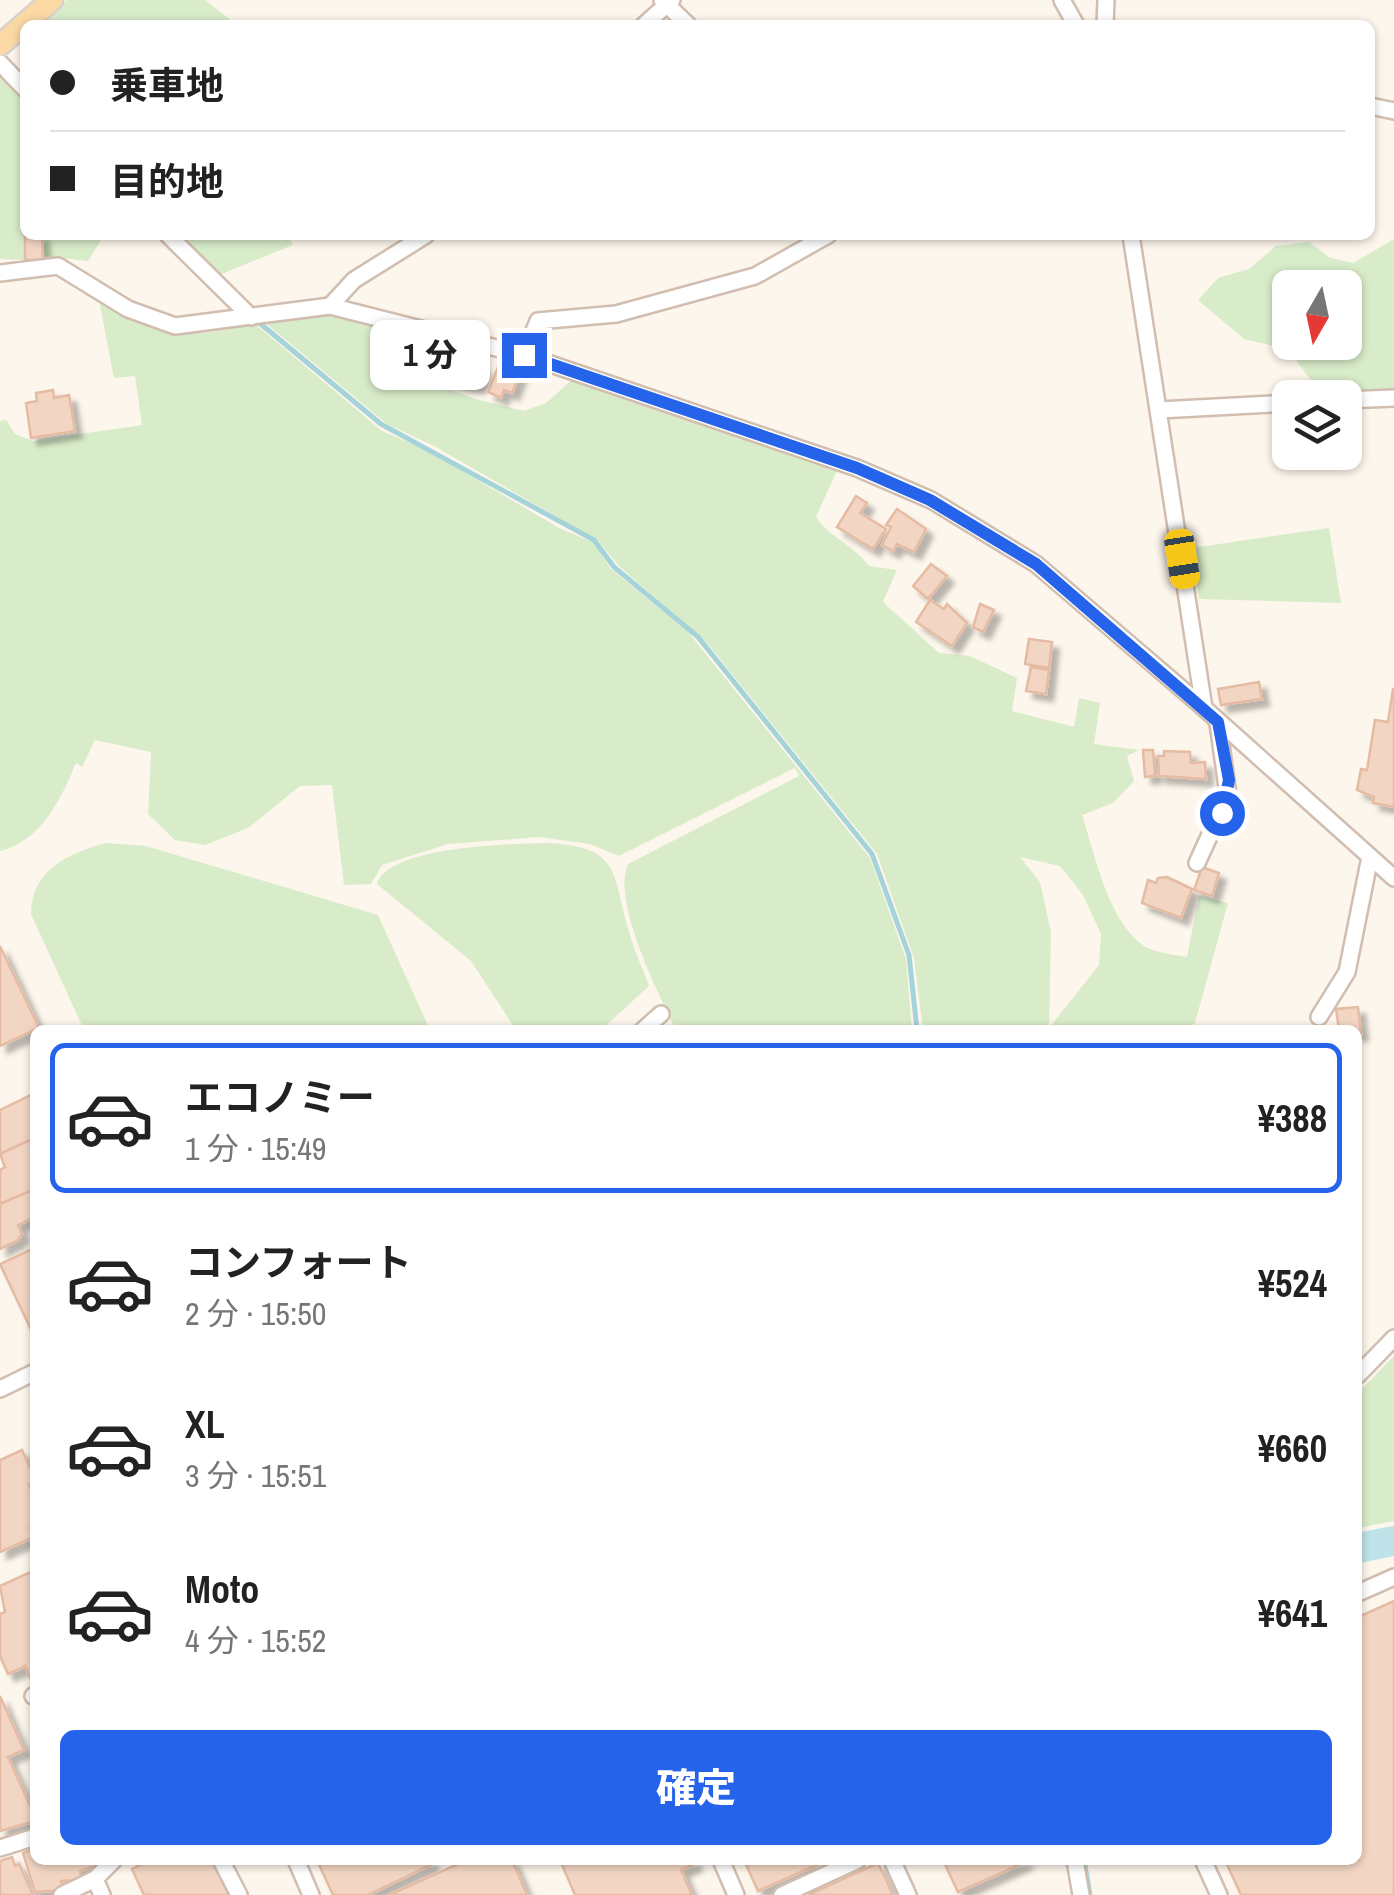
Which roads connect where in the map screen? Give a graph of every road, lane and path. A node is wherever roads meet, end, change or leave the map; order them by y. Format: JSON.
{"nodes":[{"id":1,"x":52,"y":0,"type":"edge"},
{"id":2,"x":667,"y":2,"type":"edge"},
{"id":3,"x":29,"y":20,"type":"edge"},
{"id":4,"x":649,"y":20,"type":"edge"},
{"id":5,"x":20,"y":28,"type":"edge"},
{"id":6,"x":0,"y":45,"type":"edge"},
{"id":7,"x":0,"y":63,"type":"edge"},
{"id":8,"x":20,"y":84,"type":"edge"},
{"id":9,"x":173,"y":240,"type":"edge"},
{"id":10,"x":418,"y":240,"type":"edge"},
{"id":11,"x":819,"y":240,"type":"edge"},
{"id":12,"x":1132,"y":240,"type":"edge"},
{"id":13,"x":0,"y":273,"type":"edge"},
{"id":14,"x":330,"y":306,"type":"junction"},
{"id":15,"x":251,"y":317,"type":"junction"},
{"id":16,"x":524,"y":355,"type":"junction"},
{"id":17,"x":1394,"y":398,"type":"edge"},
{"id":18,"x":1362,"y":399,"type":"edge"},
{"id":19,"x":1272,"y":405,"type":"edge"},
{"id":20,"x":1160,"y":410,"type":"junction"},
{"id":21,"x":1204,"y":708,"type":"junction"},
{"id":22,"x":1218,"y":722,"type":"junction"},
{"id":23,"x":1370,"y":856,"type":"junction"},
{"id":24,"x":1196,"y":862,"type":"dead end"},
{"id":25,"x":1394,"y":878,"type":"edge"},
{"id":26,"x":661,"y":1014,"type":"dead end"},
{"id":27,"x":1319,"y":1017,"type":"dead end"},
{"id":28,"x":649,"y":1025,"type":"edge"},
{"id":29,"x":1394,"y":1338,"type":"edge"},
{"id":30,"x":1362,"y":1371,"type":"edge"},
{"id":31,"x":30,"y":1374,"type":"edge"},
{"id":32,"x":0,"y":1389,"type":"edge"},
{"id":33,"x":1394,"y":1576,"type":"edge"},
{"id":34,"x":1362,"y":1591,"type":"edge"},
{"id":35,"x":30,"y":1839,"type":"edge"},
{"id":36,"x":0,"y":1848,"type":"edge"},
{"id":37,"x":109,"y":1865,"type":"edge"},
{"id":38,"x":223,"y":1865,"type":"edge"},
{"id":39,"x":298,"y":1865,"type":"edge"},
{"id":40,"x":723,"y":1865,"type":"edge"},
{"id":41,"x":847,"y":1865,"type":"edge"},
{"id":42,"x":894,"y":1865,"type":"edge"},
{"id":43,"x":1076,"y":1865,"type":"edge"},
{"id":44,"x":1205,"y":1865,"type":"edge"},
{"id":45,"x":95,"y":1879,"type":"junction"},
{"id":46,"x":62,"y":1895,"type":"edge"},
{"id":47,"x":102,"y":1895,"type":"edge"},
{"id":48,"x":238,"y":1895,"type":"edge"},
{"id":49,"x":311,"y":1895,"type":"edge"},
{"id":50,"x":736,"y":1895,"type":"edge"},
{"id":51,"x":782,"y":1895,"type":"edge"},
{"id":52,"x":908,"y":1895,"type":"edge"},
{"id":53,"x":1082,"y":1895,"type":"edge"},
{"id":54,"x":1218,"y":1895,"type":"edge"}],
"edges":[{"from":1,"to":3,"type":"main road"},
{"from":2,"to":4,"type":"street"},
{"from":5,"to":6,"type":"main road"},
{"from":7,"to":8,"type":"street"},
{"from":9,"to":15,"type":"street"},
{"from":10,"to":14,"type":"street"},
{"from":11,"to":16,"type":"street"},
{"from":12,"to":20,"type":"street"},
{"from":13,"to":15,"type":"street"},
{"from":14,"to":15,"type":"street"},
{"from":14,"to":16,"type":"street"},
{"from":16,"to":21,"type":"street"},
{"from":17,"to":18,"type":"street"},
{"from":19,"to":20,"type":"street"},
{"from":20,"to":21,"type":"street"},
{"from":21,"to":22,"type":"street"},
{"from":22,"to":23,"type":"street"},
{"from":22,"to":24,"type":"street"},
{"from":23,"to":25,"type":"street"},
{"from":23,"to":27,"type":"street"},
{"from":26,"to":28,"type":"street"},
{"from":29,"to":30,"type":"street"},
{"from":31,"to":32,"type":"street"},
{"from":33,"to":34,"type":"street"},
{"from":35,"to":36,"type":"street"},
{"from":37,"to":45,"type":"street"},
{"from":38,"to":48,"type":"street"},
{"from":39,"to":49,"type":"street"},
{"from":40,"to":50,"type":"street"},
{"from":41,"to":51,"type":"street"},
{"from":42,"to":52,"type":"street"},
{"from":43,"to":53,"type":"street"},
{"from":44,"to":54,"type":"street"},
{"from":45,"to":46,"type":"street"},
{"from":45,"to":47,"type":"street"}]}
